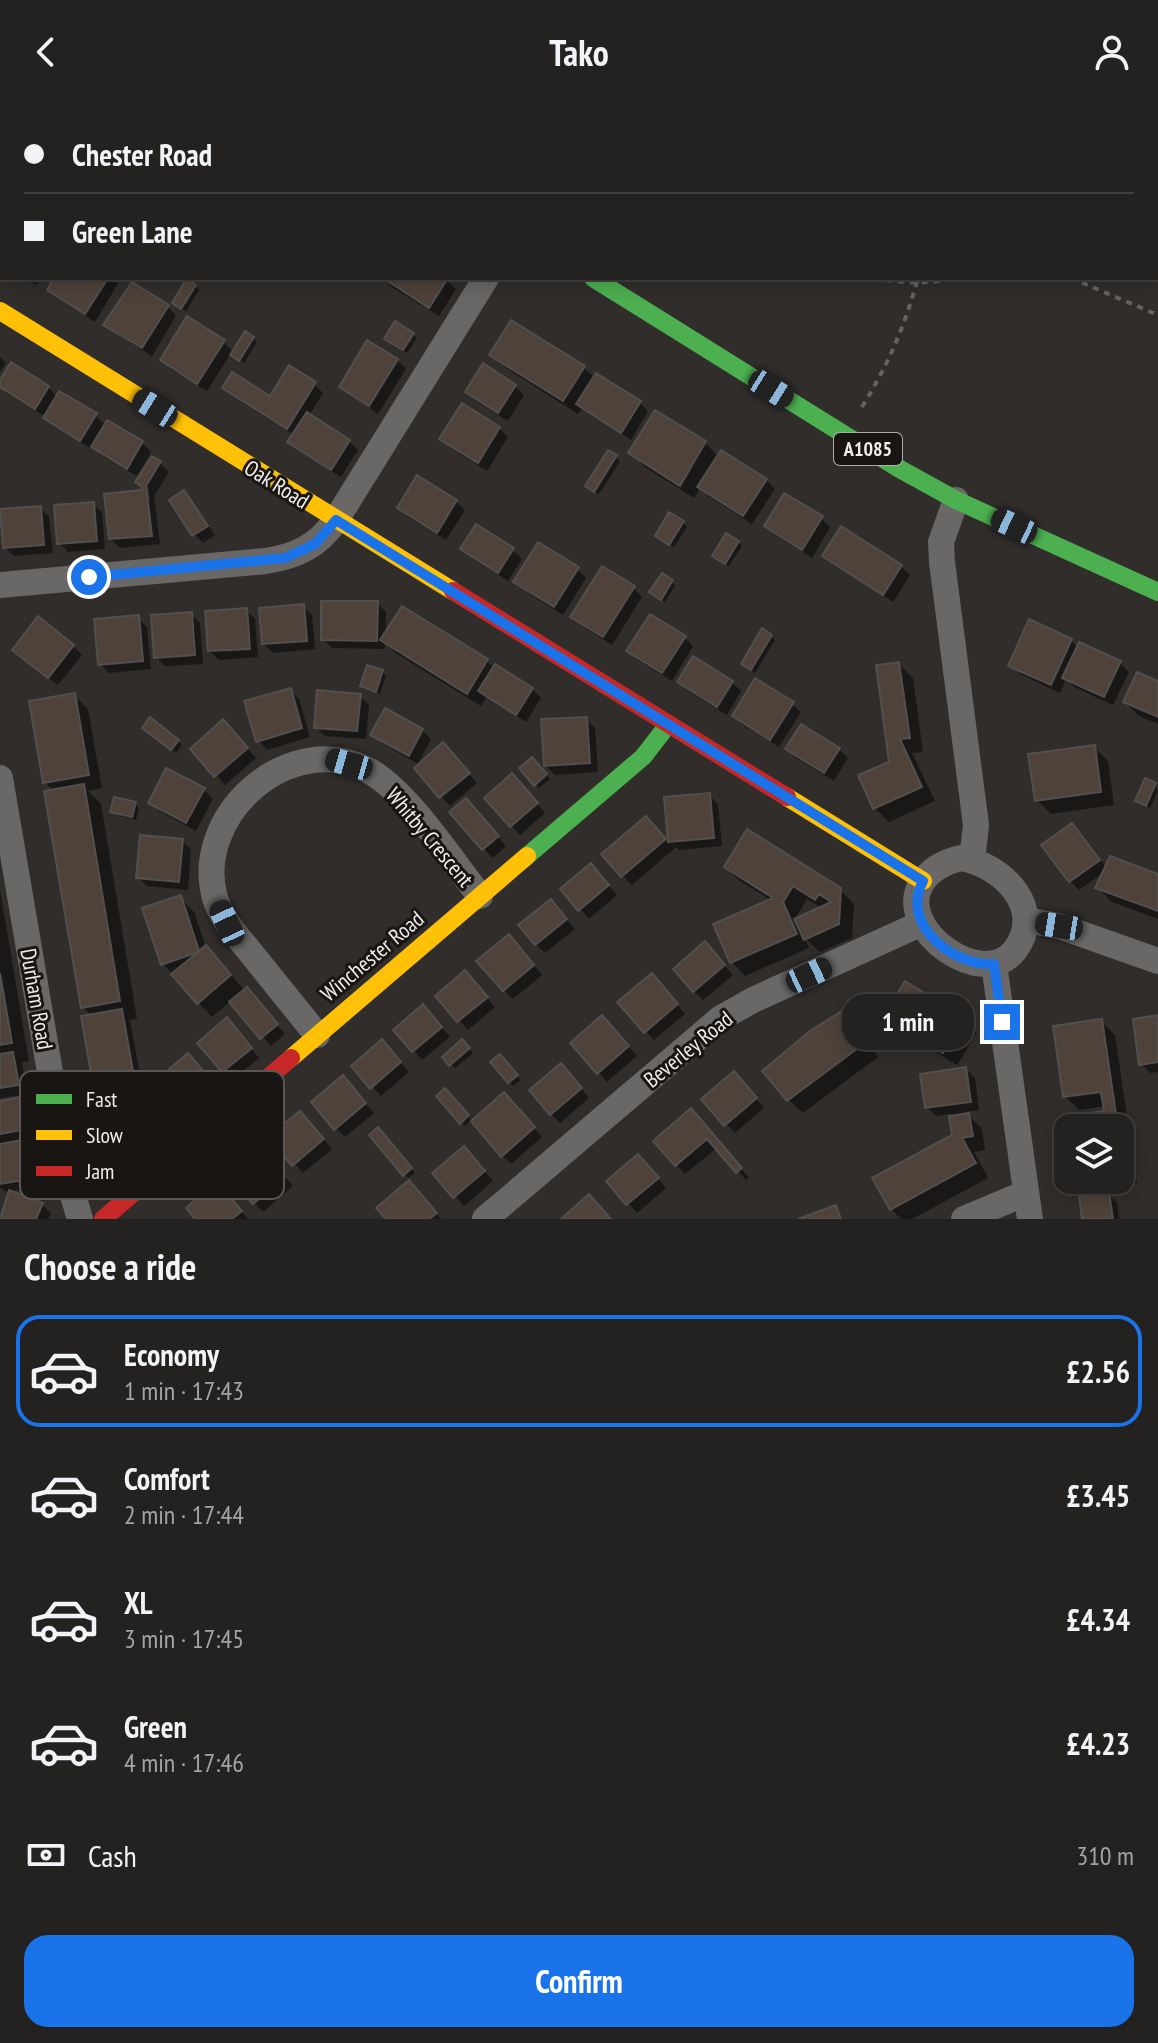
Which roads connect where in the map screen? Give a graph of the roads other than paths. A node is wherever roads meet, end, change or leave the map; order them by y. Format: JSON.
{"nodes":[{"id":1,"x":485,"y":280,"type":"edge"},
{"id":2,"x":596,"y":280,"type":"edge"},
{"id":3,"x":0,"y":311,"type":"edge"},
{"id":4,"x":956,"y":500,"type":"junction"},
{"id":5,"x":336,"y":520,"type":"junction"},
{"id":6,"x":0,"y":585,"type":"edge"},
{"id":7,"x":1158,"y":592,"type":"edge"},
{"id":8,"x":667,"y":726,"type":"junction"},
{"id":9,"x":0,"y":778,"type":"edge"},
{"id":10,"x":972,"y":860,"type":"junction"},
{"id":11,"x":923,"y":881,"type":"junction"},
{"id":12,"x":480,"y":896,"type":"junction"},
{"id":13,"x":1026,"y":920,"type":"junction"},
{"id":14,"x":920,"y":924,"type":"junction"},
{"id":15,"x":1158,"y":961,"type":"edge"},
{"id":16,"x":994,"y":964,"type":"junction"},
{"id":17,"x":317,"y":1035,"type":"junction"},
{"id":18,"x":50,"y":1071,"type":"edge"},
{"id":19,"x":275,"y":1071,"type":"edge"},
{"id":20,"x":74,"y":1199,"type":"edge"},
{"id":21,"x":126,"y":1199,"type":"edge"},
{"id":22,"x":1028,"y":1206,"type":"edge"},
{"id":23,"x":80,"y":1219,"type":"edge"},
{"id":24,"x":103,"y":1219,"type":"edge"},
{"id":25,"x":485,"y":1219,"type":"edge"},
{"id":26,"x":964,"y":1219,"type":"edge"}],
"edges":[{"from":1,"to":5,"type":"street"},
{"from":2,"to":4,"type":"street","number":"A1085"},
{"from":3,"to":5,"type":"street","name":"Oak Road"},
{"from":4,"to":7,"type":"street","number":"A1085"},
{"from":4,"to":10,"type":"street"},
{"from":5,"to":6,"type":"street"},
{"from":5,"to":8,"type":"street","name":"Oak Road"},
{"from":8,"to":11,"type":"street","name":"Oak Road"},
{"from":8,"to":12,"type":"street","name":"Winchester Road"},
{"from":9,"to":18,"type":"street","name":"Durham Road"},
{"from":10,"to":11,"type":"street"},
{"from":10,"to":13,"type":"street"},
{"from":11,"to":14,"type":"street"},
{"from":12,"to":17,"type":"street","name":"Winchester Road"},
{"from":12,"to":17,"type":"street","name":"Whitby Crescent"},
{"from":13,"to":15,"type":"street"},
{"from":13,"to":16,"type":"street"},
{"from":14,"to":16,"type":"street"},
{"from":14,"to":25,"type":"street","name":"Beverley Road"},
{"from":16,"to":22,"type":"street"},
{"from":17,"to":19,"type":"street","name":"Winchester Road"},
{"from":20,"to":23,"type":"street","name":"Durham Road"},
{"from":21,"to":24,"type":"street","name":"Winchester Road"},
{"from":22,"to":26,"type":"street"}]}
